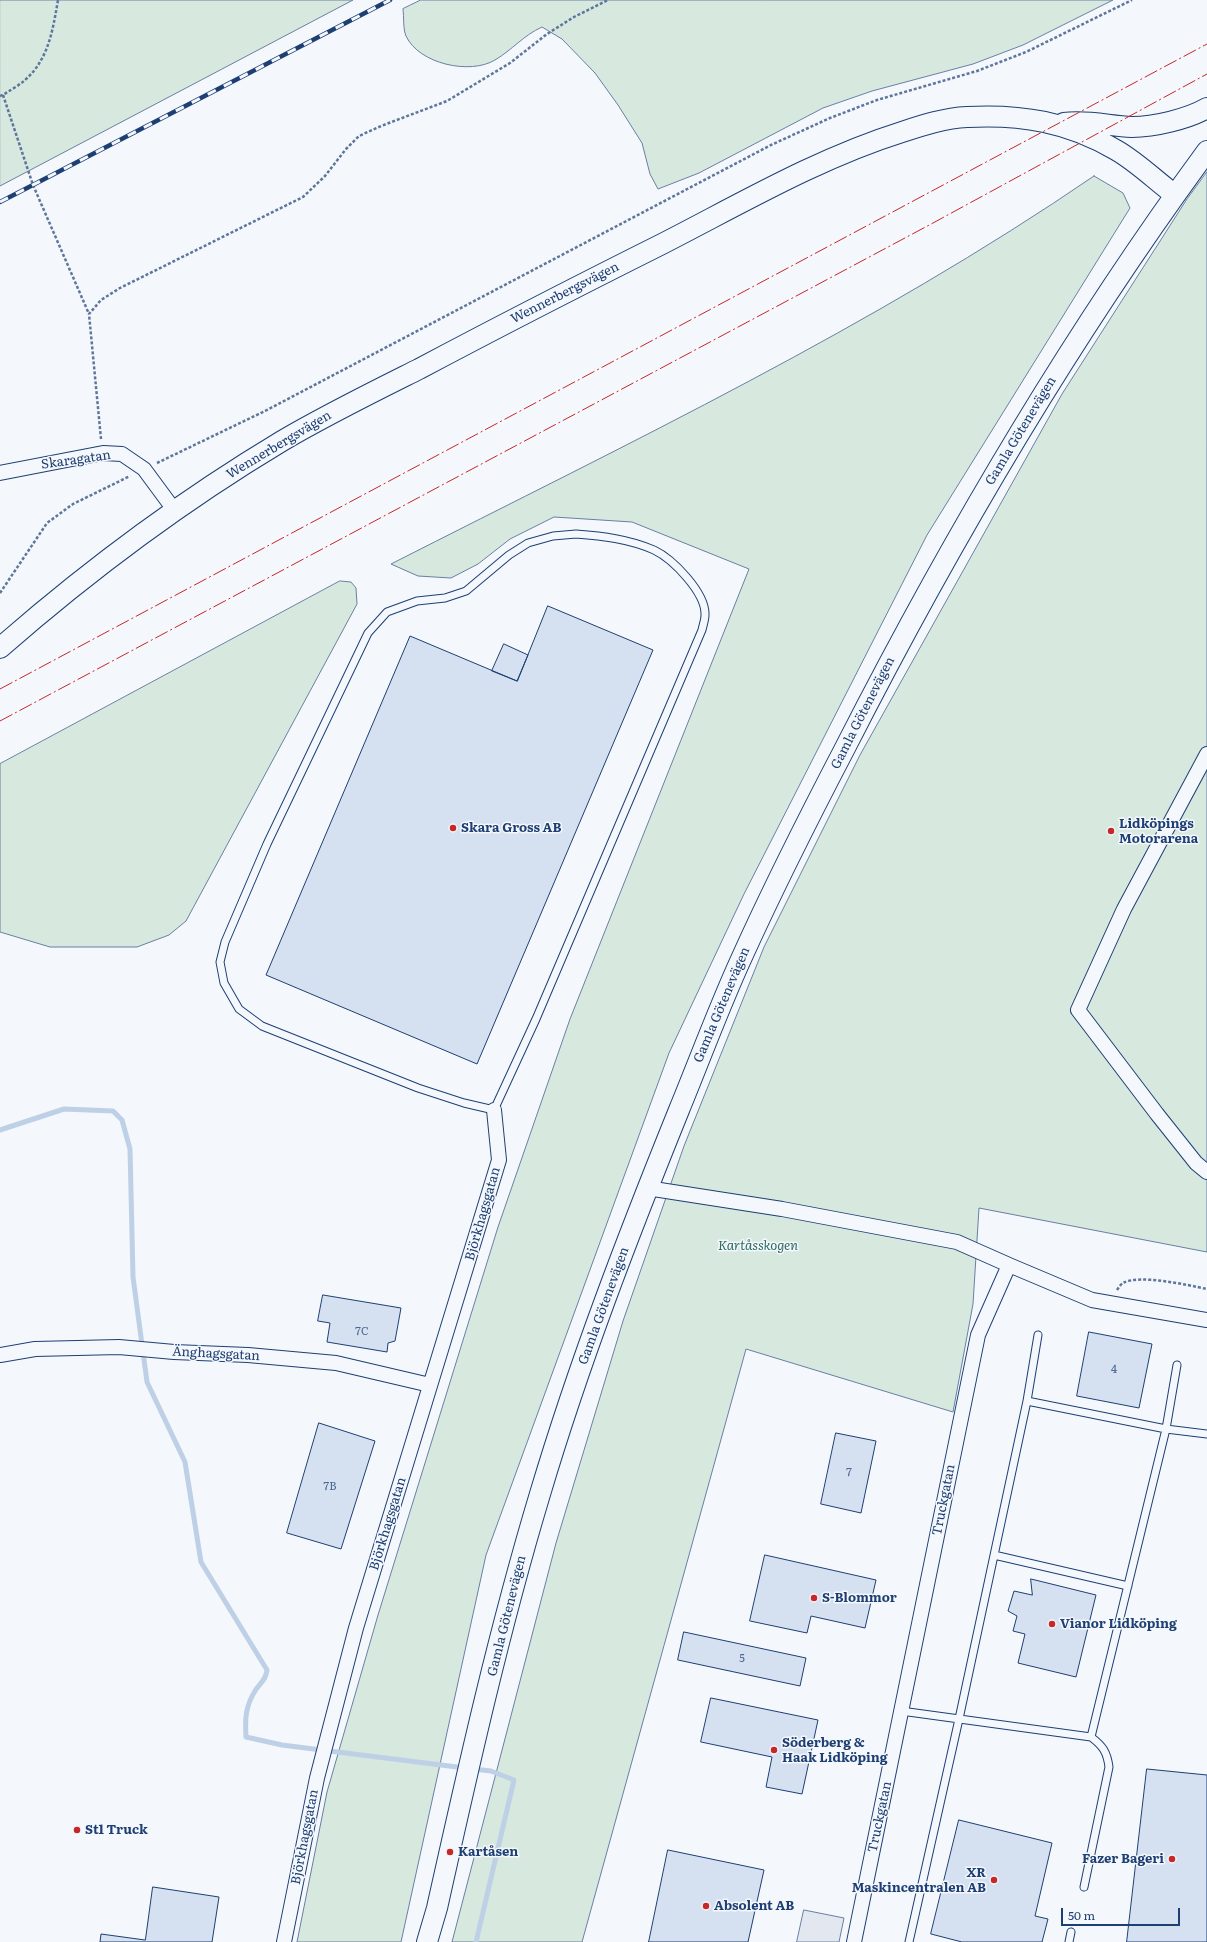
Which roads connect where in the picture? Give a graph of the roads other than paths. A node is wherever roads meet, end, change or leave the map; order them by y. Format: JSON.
{"nodes":[{"id":1,"x":1207,"y":108,"type":"edge"},
{"id":2,"x":1058,"y":124,"type":"junction"},
{"id":3,"x":1207,"y":151,"type":"edge"},
{"id":4,"x":1175,"y":195,"type":"junction"},
{"id":5,"x":0,"y":473,"type":"edge"},
{"id":6,"x":175,"y":511,"type":"junction"},
{"id":7,"x":0,"y":648,"type":"edge"},
{"id":8,"x":1207,"y":754,"type":"edge"},
{"id":9,"x":494,"y":1110,"type":"junction"},
{"id":10,"x":1207,"y":1172,"type":"edge"},
{"id":11,"x":647,"y":1188,"type":"junction"},
{"id":12,"x":1009,"y":1265,"type":"junction"},
{"id":13,"x":1207,"y":1320,"type":"edge"},
{"id":14,"x":1038,"y":1335,"type":"dead end"},
{"id":15,"x":0,"y":1354,"type":"edge"},
{"id":16,"x":1177,"y":1365,"type":"dead end"},
{"id":17,"x":430,"y":1385,"type":"junction"},
{"id":18,"x":1027,"y":1401,"type":"junction"},
{"id":19,"x":1166,"y":1430,"type":"junction"},
{"id":20,"x":1207,"y":1434,"type":"edge"},
{"id":21,"x":994,"y":1556,"type":"junction"},
{"id":22,"x":1128,"y":1586,"type":"junction"},
{"id":23,"x":902,"y":1711,"type":"junction"},
{"id":24,"x":959,"y":1719,"type":"junction"},
{"id":25,"x":1091,"y":1737,"type":"junction"},
{"id":26,"x":1084,"y":1887,"type":"dead end"},
{"id":27,"x":1071,"y":1932,"type":"dead end"},
{"id":28,"x":284,"y":1942,"type":"edge"},
{"id":29,"x":427,"y":1942,"type":"edge"},
{"id":30,"x":854,"y":1942,"type":"edge"},
{"id":31,"x":909,"y":1942,"type":"edge"},
{"id":32,"x":1069,"y":1942,"type":"edge"}],
"edges":[{"from":1,"to":2,"type":"street"},
{"from":2,"to":4,"type":"street","name":"Wennerbergsvägen"},
{"from":2,"to":6,"type":"street","name":"Wennerbergsvägen"},
{"from":3,"to":4,"type":"street","name":"Gamla Götenevägen"},
{"from":4,"to":11,"type":"street","name":"Gamla Götenevägen"},
{"from":5,"to":6,"type":"street","name":"Skaragatan"},
{"from":6,"to":7,"type":"street","name":"Wennerbergsvägen"},
{"from":8,"to":10,"type":"street"},
{"from":9,"to":9,"type":"lane"},
{"from":9,"to":17,"type":"street","name":"Björkhagsgatan"},
{"from":11,"to":12,"type":"street"},
{"from":11,"to":29,"type":"street","name":"Gamla Götenevägen"},
{"from":12,"to":13,"type":"street"},
{"from":12,"to":23,"type":"street","name":"Truckgatan"},
{"from":14,"to":18,"type":"lane"},
{"from":15,"to":17,"type":"street","name":"Änghagsgatan"},
{"from":16,"to":19,"type":"lane"},
{"from":17,"to":28,"type":"street","name":"Björkhagsgatan"},
{"from":18,"to":19,"type":"lane"},
{"from":18,"to":21,"type":"lane"},
{"from":19,"to":20,"type":"lane"},
{"from":19,"to":22,"type":"lane"},
{"from":21,"to":22,"type":"lane"},
{"from":21,"to":24,"type":"lane"},
{"from":22,"to":25,"type":"lane"},
{"from":23,"to":24,"type":"lane"},
{"from":23,"to":30,"type":"street","name":"Truckgatan"},
{"from":24,"to":25,"type":"lane"},
{"from":24,"to":31,"type":"lane"},
{"from":25,"to":26,"type":"lane"},
{"from":27,"to":32,"type":"lane"}]}
